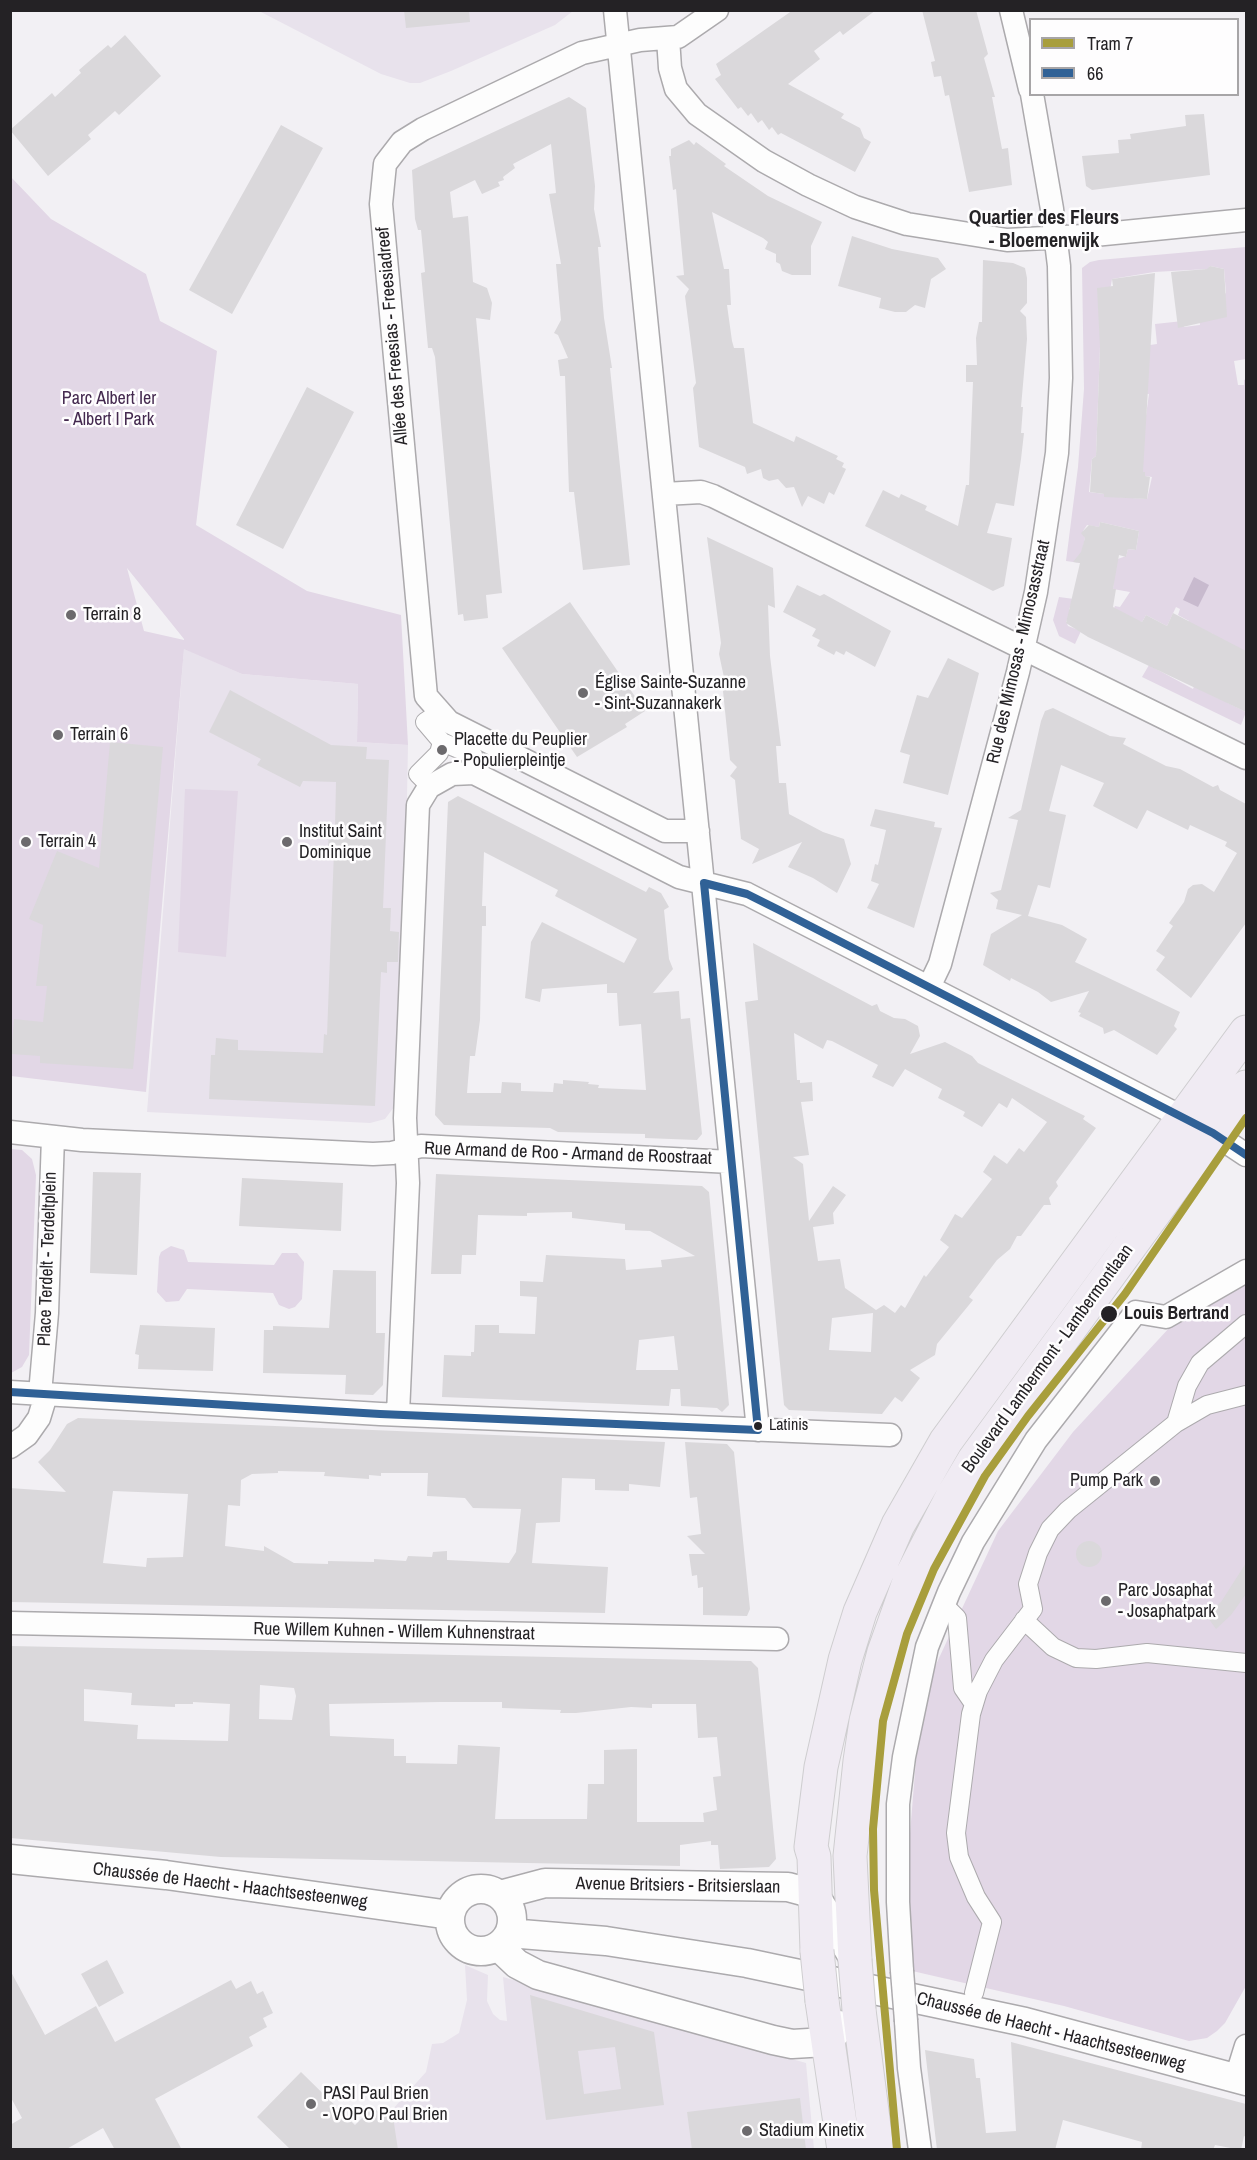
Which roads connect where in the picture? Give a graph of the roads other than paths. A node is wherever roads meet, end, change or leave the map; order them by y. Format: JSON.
{"nodes":[{"id":1,"x":615,"y":10,"type":"edge"},
{"id":2,"x":717,"y":10,"type":"edge"},
{"id":3,"x":1011,"y":10,"type":"edge"},
{"id":4,"x":668,"y":38,"type":"junction"},
{"id":5,"x":618,"y":45,"type":"junction"},
{"id":6,"x":1029,"y":85,"type":"edge"},
{"id":7,"x":1032,"y":96,"type":"edge"},
{"id":8,"x":1246,"y":220,"type":"edge"},
{"id":9,"x":1056,"y":238,"type":"junction"},
{"id":10,"x":664,"y":494,"type":"junction"},
{"id":11,"x":1023,"y":649,"type":"junction"},
{"id":12,"x":431,"y":718,"type":"dead end"},
{"id":13,"x":442,"y":742,"type":"junction"},
{"id":14,"x":478,"y":756,"type":"junction"},
{"id":15,"x":1246,"y":758,"type":"edge"},
{"id":16,"x":408,"y":759,"type":"dead end"},
{"id":17,"x":429,"y":762,"type":"junction"},
{"id":18,"x":425,"y":781,"type":"dead end"},
{"id":19,"x":698,"y":831,"type":"junction"},
{"id":20,"x":704,"y":883,"type":"junction"},
{"id":21,"x":929,"y":987,"type":"junction"},
{"id":22,"x":1246,"y":1032,"type":"edge"},
{"id":23,"x":1246,"y":1087,"type":"edge"},
{"id":24,"x":1183,"y":1118,"type":"junction"},
{"id":25,"x":10,"y":1132,"type":"edge"},
{"id":26,"x":1213,"y":1132,"type":"junction"},
{"id":27,"x":53,"y":1137,"type":"junction"},
{"id":28,"x":405,"y":1150,"type":"junction"},
{"id":29,"x":1246,"y":1155,"type":"edge"},
{"id":30,"x":731,"y":1162,"type":"junction"},
{"id":31,"x":1246,"y":1271,"type":"edge"},
{"id":32,"x":1246,"y":1324,"type":"edge"},
{"id":33,"x":10,"y":1392,"type":"edge"},
{"id":34,"x":43,"y":1394,"type":"junction"},
{"id":35,"x":1246,"y":1395,"type":"edge"},
{"id":36,"x":398,"y":1414,"type":"junction"},
{"id":37,"x":1176,"y":1423,"type":"junction"},
{"id":38,"x":758,"y":1430,"type":"junction"},
{"id":39,"x":890,"y":1435,"type":"dead end"},
{"id":40,"x":10,"y":1447,"type":"edge"},
{"id":41,"x":944,"y":1605,"type":"junction"},
{"id":42,"x":1024,"y":1620,"type":"junction"},
{"id":43,"x":10,"y":1623,"type":"edge"},
{"id":44,"x":777,"y":1639,"type":"dead end"},
{"id":45,"x":1246,"y":1663,"type":"edge"},
{"id":46,"x":974,"y":1704,"type":"junction"},
{"id":47,"x":10,"y":1859,"type":"edge"},
{"id":48,"x":801,"y":1891,"type":"junction"},
{"id":49,"x":450,"y":1914,"type":"junction"},
{"id":50,"x":505,"y":1923,"type":"junction"},
{"id":51,"x":855,"y":1960,"type":"junction"},
{"id":52,"x":974,"y":1993,"type":"dead end"},
{"id":53,"x":859,"y":2010,"type":"junction"},
{"id":54,"x":826,"y":2042,"type":"junction"},
{"id":55,"x":1246,"y":2046,"type":"edge"},
{"id":56,"x":1241,"y":2079,"type":"edge"},
{"id":57,"x":844,"y":2150,"type":"edge"},
{"id":58,"x":877,"y":2150,"type":"edge"},
{"id":59,"x":920,"y":2150,"type":"edge"}],
"edges":[{"from":1,"to":5,"type":"street"},
{"from":2,"to":4,"type":"street","name":"Allée des Freesias - Freesiadreef"},
{"from":3,"to":6,"type":"street"},
{"from":4,"to":5,"type":"street","name":"Allée des Freesias - Freesiadreef"},
{"from":4,"to":9,"type":"street"},
{"from":5,"to":10,"type":"street"},
{"from":5,"to":14,"type":"street","name":"Allée des Freesias - Freesiadreef"},
{"from":7,"to":9,"type":"street","name":"Rue des Mimosas - Mimosasstraat"},
{"from":8,"to":9,"type":"street"},
{"from":9,"to":11,"type":"street","name":"Rue des Mimosas - Mimosasstraat"},
{"from":10,"to":11,"type":"street"},
{"from":10,"to":19,"type":"street"},
{"from":11,"to":15,"type":"street"},
{"from":11,"to":21,"type":"street","name":"Rue des Mimosas - Mimosasstraat"},
{"from":12,"to":13,"type":"street"},
{"from":13,"to":14,"type":"street"},
{"from":13,"to":17,"type":"street"},
{"from":14,"to":19,"type":"street"},
{"from":14,"to":20,"type":"street"},
{"from":14,"to":28,"type":"street"},
{"from":16,"to":17,"type":"street"},
{"from":17,"to":18,"type":"street"},
{"from":19,"to":20,"type":"street"},
{"from":20,"to":21,"type":"street"},
{"from":20,"to":30,"type":"street"},
{"from":21,"to":24,"type":"street"},
{"from":22,"to":24,"type":"main road","name":"Boulevard Lambermont - Lambermontlaan"},
{"from":23,"to":26,"type":"main road","name":"Boulevard Lambermont - Lambermontlaan"},
{"from":24,"to":26,"type":"street"},
{"from":24,"to":48,"type":"main road","name":"Boulevard Lambermont - Lambermontlaan"},
{"from":25,"to":27,"type":"street"},
{"from":26,"to":29,"type":"street"},
{"from":26,"to":51,"type":"main road","name":"Boulevard Lambermont - Lambermontlaan"},
{"from":27,"to":28,"type":"street","name":"Rue Armand de Roo - Armand de Roostraat"},
{"from":27,"to":34,"type":"street","name":"Place Terdelt - Terdeltplein"},
{"from":28,"to":30,"type":"street","name":"Rue Armand de Roo - Armand de Roostraat"},
{"from":28,"to":36,"type":"street"},
{"from":30,"to":38,"type":"street"},
{"from":31,"to":41,"type":"street"},
{"from":32,"to":37,"type":"street"},
{"from":33,"to":34,"type":"street"},
{"from":34,"to":36,"type":"street"},
{"from":34,"to":40,"type":"street","name":"Place Terdelt - Terdeltplein"},
{"from":35,"to":37,"type":"street"},
{"from":36,"to":38,"type":"street"},
{"from":37,"to":42,"type":"street"},
{"from":38,"to":39,"type":"street"},
{"from":41,"to":46,"type":"street"},
{"from":41,"to":59,"type":"street","bridge":true},
{"from":42,"to":45,"type":"street"},
{"from":42,"to":46,"type":"street"},
{"from":43,"to":44,"type":"street","name":"Rue Willem Kuhnen - Willem Kuhnenstraat"},
{"from":46,"to":52,"type":"street"},
{"from":47,"to":49,"type":"street","name":"Chaussée de Haecht - Haachtsesteenweg"},
{"from":48,"to":50,"type":"street","name":"Avenue Britsiers - Britsierslaan"},
{"from":48,"to":51,"type":"street"},
{"from":48,"to":54,"type":"main road","name":"Boulevard Lambermont - Lambermontlaan","bridge":true},
{"from":49,"to":50,"type":"street","name":"Chaussée de Haecht - Haachtsesteenweg"},
{"from":49,"to":50,"type":"street","name":"Chaussée de Haecht - Haachtsesteenweg"},
{"from":50,"to":54,"type":"street"},
{"from":50,"to":56,"type":"street","name":"Chaussée de Haecht - Haachtsesteenweg"},
{"from":51,"to":53,"type":"main road","name":"Boulevard Lambermont - Lambermontlaan","bridge":true},
{"from":53,"to":54,"type":"street"},
{"from":53,"to":58,"type":"main road","name":"Boulevard Lambermont - Lambermontlaan"},
{"from":54,"to":57,"type":"main road","name":"Boulevard Lambermont - Lambermontlaan"},
{"from":55,"to":56,"type":"street"}]}
